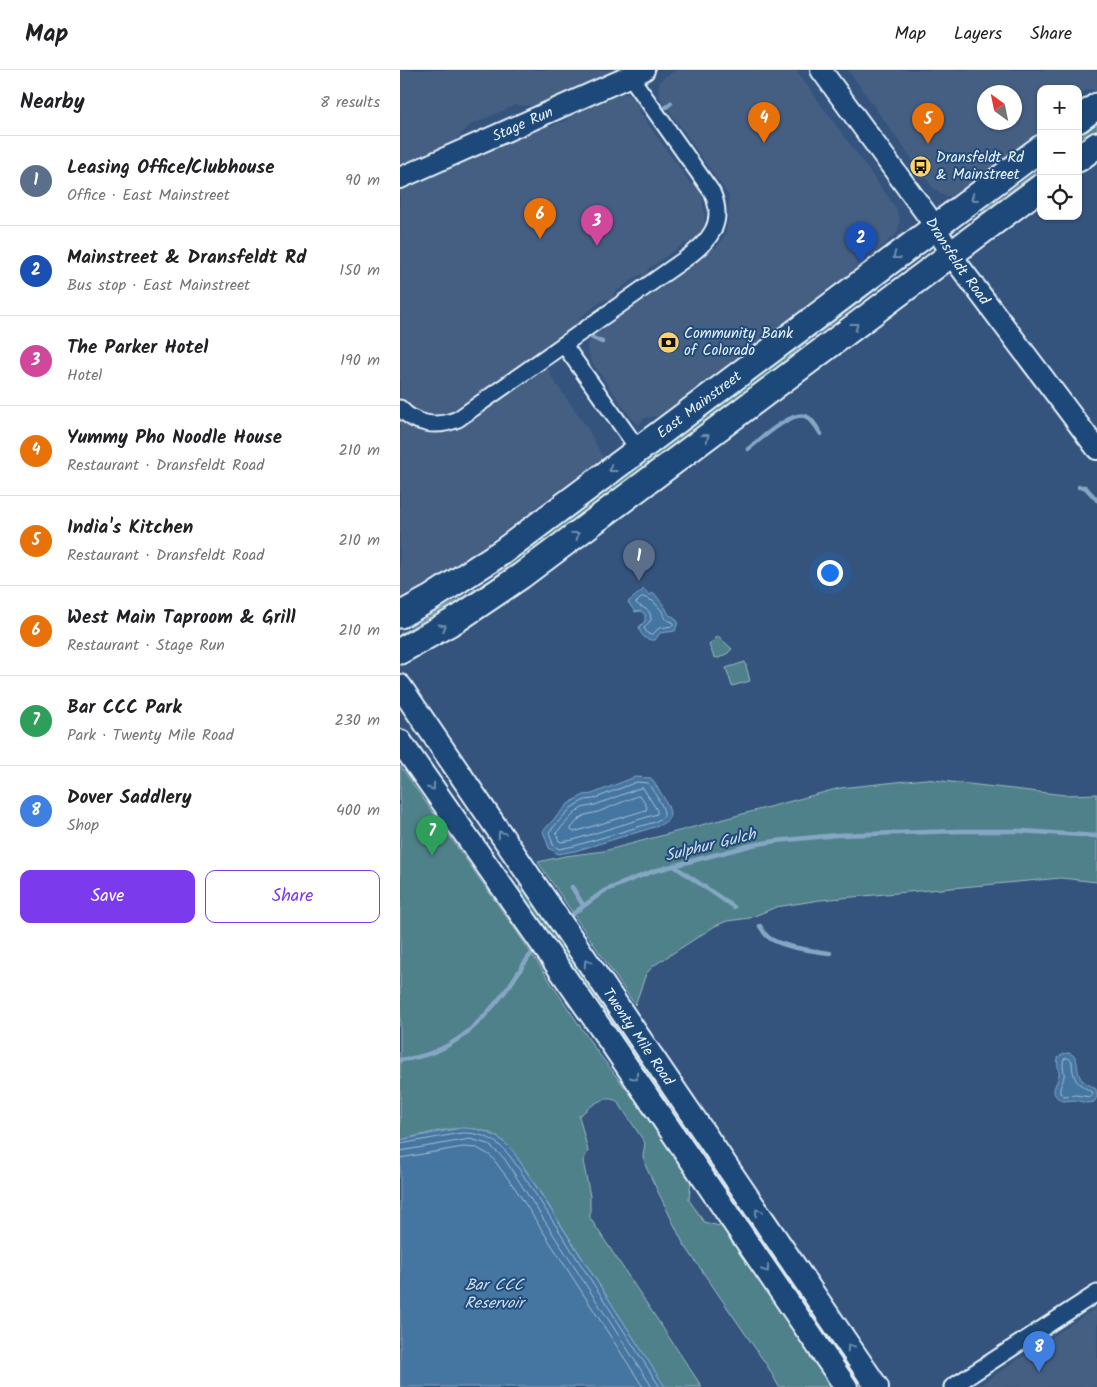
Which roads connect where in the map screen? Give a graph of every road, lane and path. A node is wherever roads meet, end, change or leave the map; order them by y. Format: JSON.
{"nodes":[{"id":1,"x":821,"y":70,"type":"edge"},
{"id":2,"x":637,"y":73,"type":"edge"},
{"id":3,"x":1097,"y":106,"type":"edge"},
{"id":4,"x":1082,"y":117,"type":"edge"},
{"id":5,"x":1097,"y":145,"type":"edge"},
{"id":6,"x":1037,"y":151,"type":"edge"},
{"id":7,"x":1082,"y":156,"type":"edge"},
{"id":8,"x":400,"y":178,"type":"edge"},
{"id":9,"x":1037,"y":190,"type":"edge"},
{"id":10,"x":935,"y":227,"type":"junction"},
{"id":11,"x":952,"y":253,"type":"junction"},
{"id":12,"x":564,"y":345,"type":"junction"},
{"id":13,"x":400,"y":408,"type":"edge"},
{"id":14,"x":638,"y":449,"type":"junction"},
{"id":15,"x":1097,"y":449,"type":"edge"},
{"id":16,"x":400,"y":615,"type":"edge"},
{"id":17,"x":400,"y":651,"type":"edge"},
{"id":18,"x":400,"y":686,"type":"edge"},
{"id":19,"x":400,"y":741,"type":"edge"},
{"id":20,"x":1097,"y":1293,"type":"edge"},
{"id":21,"x":846,"y":1387,"type":"edge"},
{"id":22,"x":877,"y":1387,"type":"edge"},
{"id":23,"x":952,"y":1387,"type":"edge"}],
"edges":[{"from":1,"to":10,"type":"street","name":"Dransfeldt Road"},
{"from":2,"to":8,"type":"street","name":"Stage Run"},
{"from":2,"to":12,"type":"street"},
{"from":3,"to":4,"type":"main road"},
{"from":5,"to":7,"type":"main road"},
{"from":6,"to":10,"type":"main road","name":"East Mainstreet","one_way":true},
{"from":9,"to":11,"type":"main road","name":"East Mainstreet"},
{"from":10,"to":11,"type":"street","name":"Dransfeldt Road"},
{"from":10,"to":14,"type":"main road","name":"East Mainstreet","one_way":true},
{"from":11,"to":15,"type":"street","name":"Dransfeldt Road"},
{"from":17,"to":11,"type":"main road","name":"East Mainstreet","one_way":true},
{"from":12,"to":13,"type":"street"},
{"from":12,"to":14,"type":"street"},
{"from":14,"to":16,"type":"main road","name":"East Mainstreet","one_way":true},
{"from":22,"to":18,"type":"main road","name":"Twenty Mile Road","one_way":true},
{"from":19,"to":21,"type":"main road","name":"Twenty Mile Road","one_way":true},
{"from":20,"to":23,"type":"street"}]}
